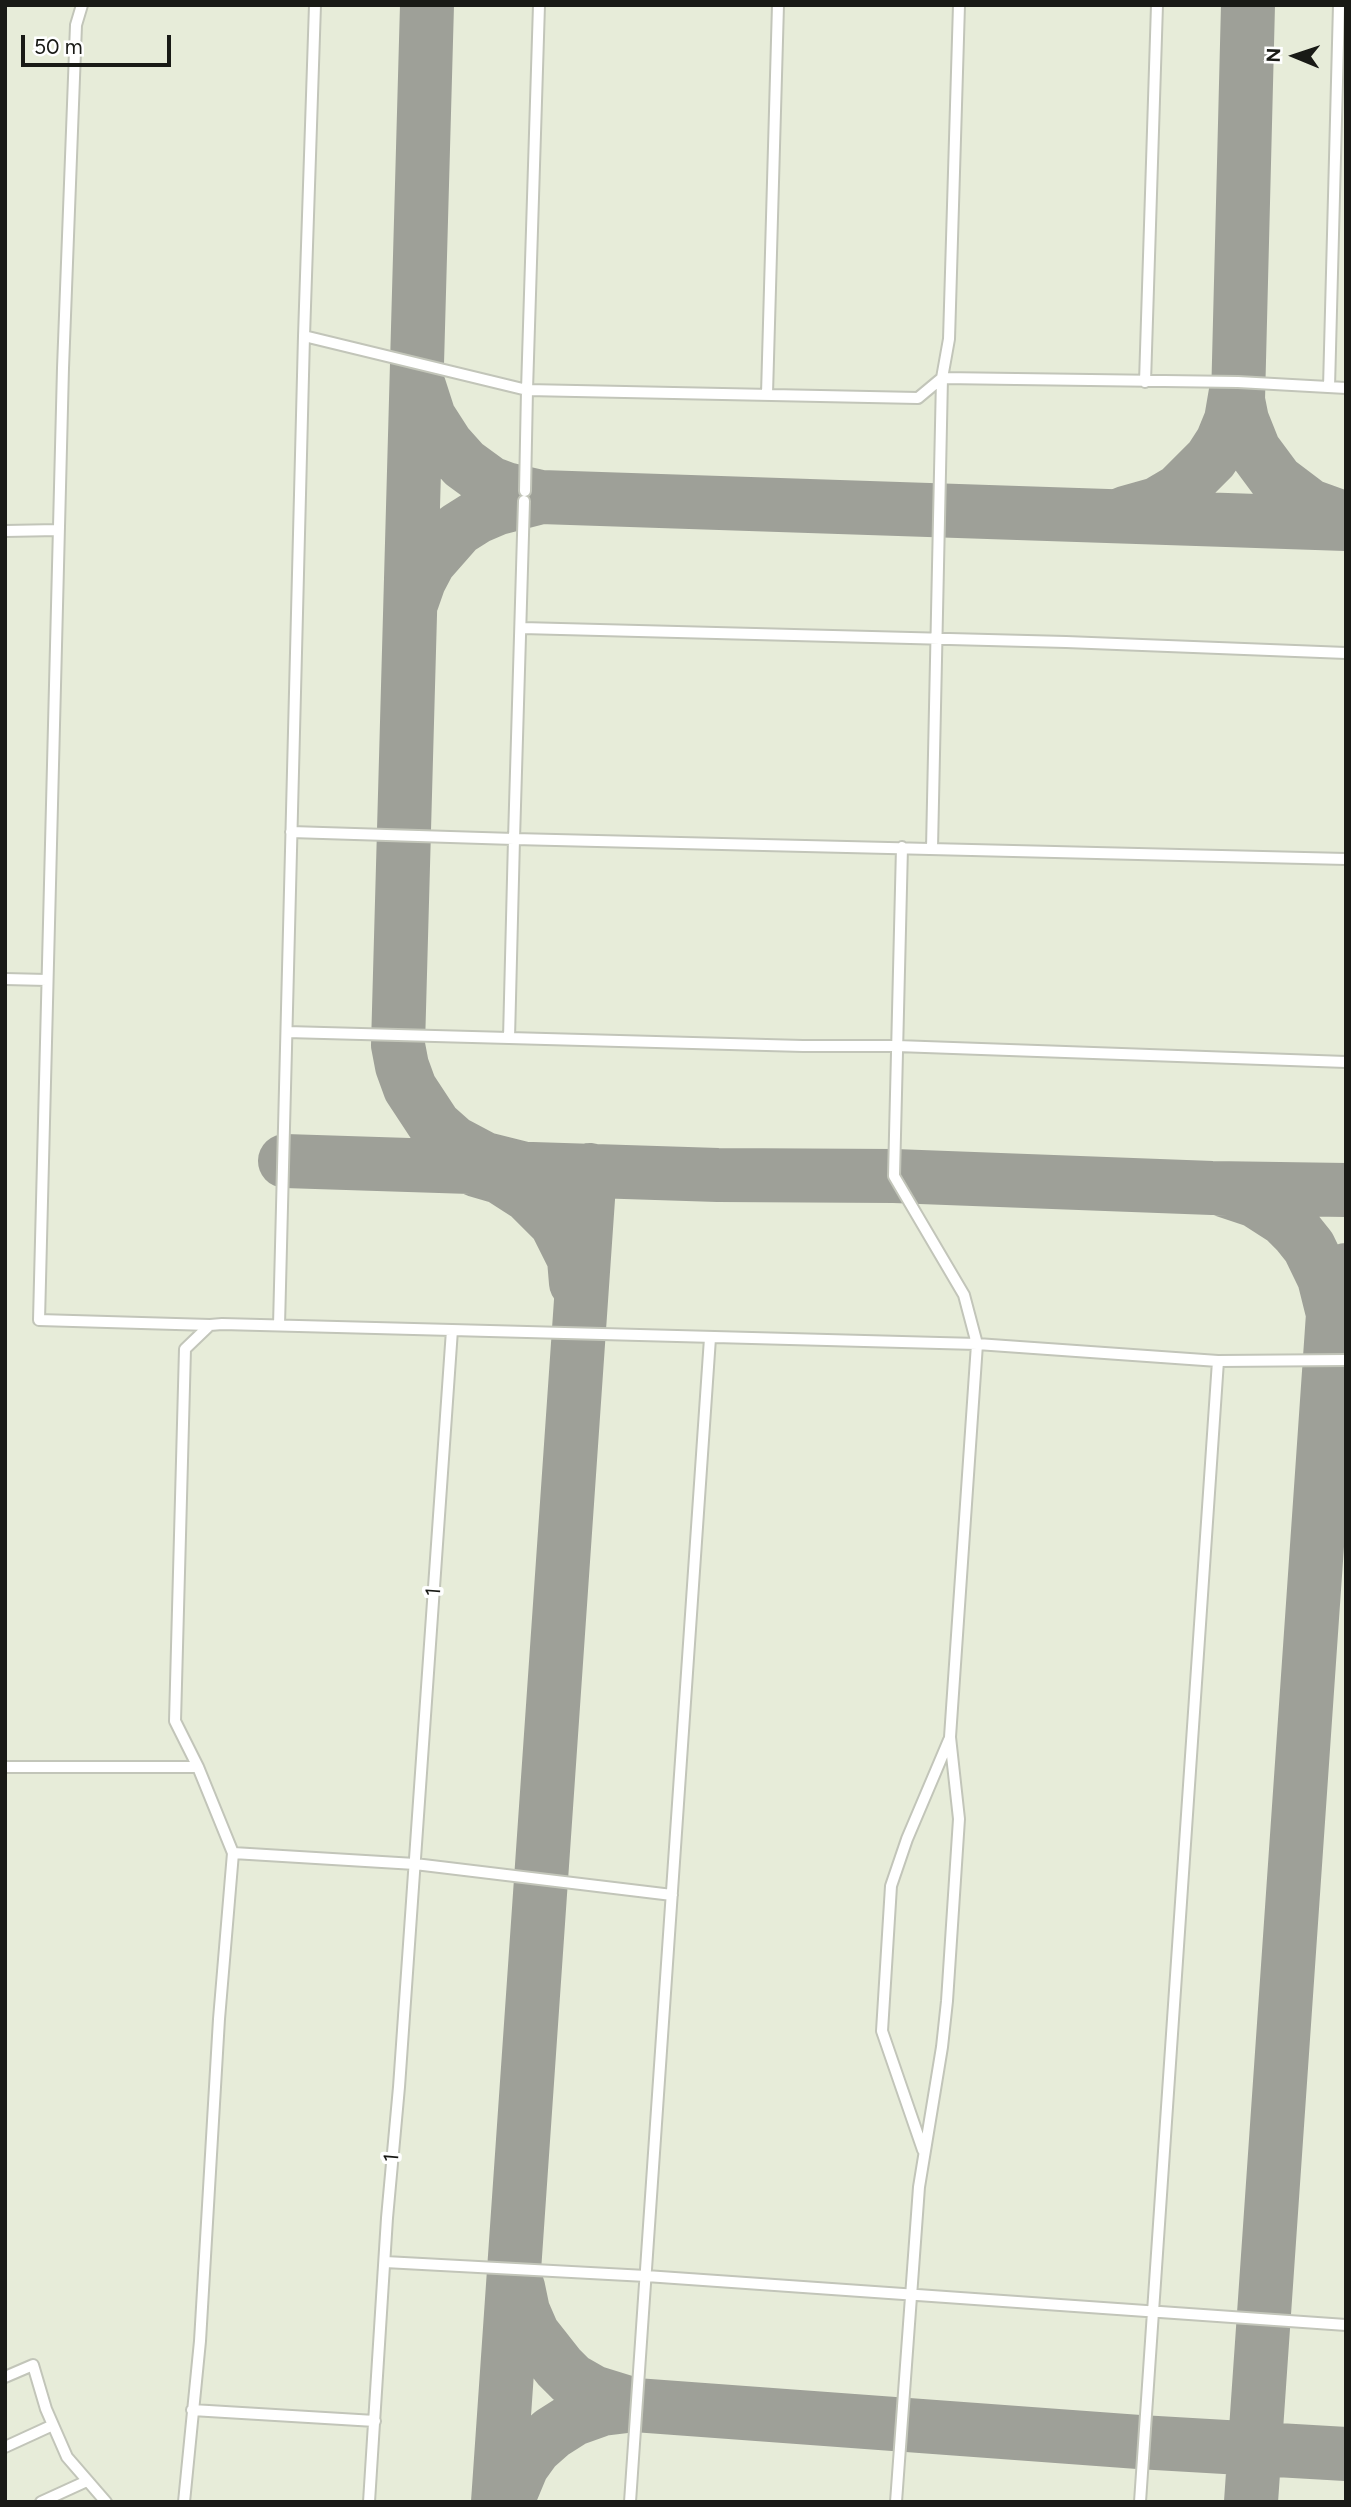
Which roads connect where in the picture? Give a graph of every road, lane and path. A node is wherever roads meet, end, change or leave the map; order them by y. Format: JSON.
{"nodes":[{"id":1,"x":82,"y":5,"type":"edge"},
{"id":2,"x":315,"y":5,"type":"edge"},
{"id":3,"x":539,"y":5,"type":"edge"},
{"id":4,"x":778,"y":5,"type":"edge"},
{"id":5,"x":960,"y":5,"type":"edge"},
{"id":6,"x":1157,"y":5,"type":"edge"},
{"id":7,"x":1339,"y":5,"type":"edge"},
{"id":8,"x":304,"y":336,"type":"junction"},
{"id":9,"x":942,"y":378,"type":"junction"},
{"id":10,"x":1145,"y":382,"type":"junction"},
{"id":11,"x":1329,"y":387,"type":"junction"},
{"id":12,"x":1346,"y":388,"type":"edge"},
{"id":13,"x":527,"y":390,"type":"junction"},
{"id":14,"x":767,"y":394,"type":"junction"},
{"id":15,"x":58,"y":530,"type":"junction"},
{"id":16,"x":5,"y":531,"type":"edge"},
{"id":17,"x":522,"y":628,"type":"junction"},
{"id":18,"x":937,"y":640,"type":"junction"},
{"id":19,"x":1346,"y":653,"type":"edge"},
{"id":20,"x":292,"y":832,"type":"junction"},
{"id":21,"x":514,"y":839,"type":"junction"},
{"id":22,"x":902,"y":847,"type":"junction"},
{"id":23,"x":932,"y":848,"type":"junction"},
{"id":24,"x":1346,"y":859,"type":"edge"},
{"id":25,"x":5,"y":979,"type":"edge"},
{"id":26,"x":47,"y":980,"type":"junction"},
{"id":27,"x":288,"y":1032,"type":"junction"},
{"id":28,"x":509,"y":1038,"type":"junction"},
{"id":29,"x":897,"y":1046,"type":"junction"},
{"id":30,"x":1346,"y":1062,"type":"edge"},
{"id":31,"x":211,"y":1325,"type":"junction"},
{"id":32,"x":279,"y":1325,"type":"junction"},
{"id":33,"x":452,"y":1330,"type":"junction"},
{"id":34,"x":710,"y":1338,"type":"junction"},
{"id":35,"x":976,"y":1344,"type":"junction"},
{"id":36,"x":1346,"y":1360,"type":"edge"},
{"id":37,"x":1218,"y":1361,"type":"junction"},
{"id":38,"x":950,"y":1737,"type":"junction"},
{"id":39,"x":5,"y":1767,"type":"edge"},
{"id":40,"x":198,"y":1767,"type":"junction"},
{"id":41,"x":233,"y":1853,"type":"junction"},
{"id":42,"x":415,"y":1864,"type":"junction"},
{"id":43,"x":672,"y":1895,"type":"junction"},
{"id":44,"x":924,"y":2153,"type":"junction"},
{"id":45,"x":385,"y":2262,"type":"junction"},
{"id":46,"x":646,"y":2276,"type":"junction"},
{"id":47,"x":911,"y":2296,"type":"junction"},
{"id":48,"x":1153,"y":2311,"type":"junction"},
{"id":49,"x":1346,"y":2325,"type":"edge"},
{"id":50,"x":5,"y":2377,"type":"edge"},
{"id":51,"x":192,"y":2410,"type":"junction"},
{"id":52,"x":375,"y":2421,"type":"junction"},
{"id":53,"x":53,"y":2426,"type":"junction"},
{"id":54,"x":5,"y":2447,"type":"edge"},
{"id":55,"x":87,"y":2481,"type":"junction"},
{"id":56,"x":103,"y":2500,"type":"edge"},
{"id":57,"x":41,"y":2502,"type":"edge"},
{"id":58,"x":184,"y":2502,"type":"edge"},
{"id":59,"x":369,"y":2502,"type":"edge"},
{"id":60,"x":630,"y":2502,"type":"edge"},
{"id":61,"x":896,"y":2502,"type":"edge"},
{"id":62,"x":1140,"y":2502,"type":"edge"}],
"edges":[{"from":1,"to":15,"type":"lane"},
{"from":2,"to":8,"type":"lane"},
{"from":3,"to":13,"type":"lane"},
{"from":4,"to":14,"type":"lane"},
{"from":5,"to":9,"type":"lane"},
{"from":6,"to":10,"type":"lane"},
{"from":7,"to":11,"type":"lane"},
{"from":8,"to":13,"type":"lane"},
{"from":8,"to":20,"type":"lane"},
{"from":9,"to":10,"type":"lane"},
{"from":9,"to":14,"type":"lane"},
{"from":9,"to":18,"type":"lane"},
{"from":10,"to":11,"type":"lane"},
{"from":11,"to":12,"type":"lane"},
{"from":13,"to":14,"type":"lane"},
{"from":13,"to":17,"type":"lane"},
{"from":15,"to":16,"type":"lane"},
{"from":15,"to":26,"type":"lane"},
{"from":17,"to":18,"type":"lane"},
{"from":17,"to":21,"type":"lane"},
{"from":18,"to":19,"type":"lane"},
{"from":18,"to":23,"type":"lane"},
{"from":20,"to":21,"type":"lane"},
{"from":20,"to":27,"type":"lane"},
{"from":21,"to":22,"type":"lane"},
{"from":21,"to":28,"type":"lane"},
{"from":22,"to":23,"type":"lane"},
{"from":22,"to":29,"type":"lane"},
{"from":23,"to":24,"type":"lane"},
{"from":25,"to":26,"type":"lane"},
{"from":26,"to":31,"type":"lane"},
{"from":27,"to":28,"type":"lane"},
{"from":27,"to":32,"type":"lane"},
{"from":28,"to":29,"type":"lane"},
{"from":29,"to":30,"type":"lane"},
{"from":29,"to":35,"type":"lane"},
{"from":31,"to":32,"type":"lane"},
{"from":31,"to":40,"type":"lane"},
{"from":32,"to":33,"type":"lane"},
{"from":33,"to":34,"type":"lane"},
{"from":33,"to":42,"type":"lane","name":"1"},
{"from":34,"to":35,"type":"lane"},
{"from":34,"to":43,"type":"lane"},
{"from":35,"to":37,"type":"lane"},
{"from":35,"to":38,"type":"lane"},
{"from":36,"to":37,"type":"lane"},
{"from":37,"to":48,"type":"lane"},
{"from":38,"to":44,"type":"lane"},
{"from":38,"to":44,"type":"lane"},
{"from":39,"to":40,"type":"lane"},
{"from":40,"to":41,"type":"lane"},
{"from":41,"to":42,"type":"lane"},
{"from":41,"to":51,"type":"lane"},
{"from":42,"to":43,"type":"lane"},
{"from":42,"to":45,"type":"lane","name":"1"},
{"from":43,"to":46,"type":"lane"},
{"from":44,"to":47,"type":"lane"},
{"from":45,"to":46,"type":"lane"},
{"from":45,"to":52,"type":"lane","name":"1"},
{"from":46,"to":47,"type":"lane"},
{"from":46,"to":60,"type":"lane"},
{"from":47,"to":48,"type":"lane"},
{"from":47,"to":61,"type":"lane"},
{"from":48,"to":49,"type":"lane"},
{"from":48,"to":62,"type":"lane"},
{"from":50,"to":53,"type":"lane"},
{"from":51,"to":52,"type":"lane"},
{"from":51,"to":58,"type":"lane"},
{"from":52,"to":59,"type":"lane","name":"1"},
{"from":53,"to":54,"type":"lane"},
{"from":53,"to":55,"type":"lane"},
{"from":55,"to":56,"type":"lane"},
{"from":55,"to":57,"type":"lane"}]}
